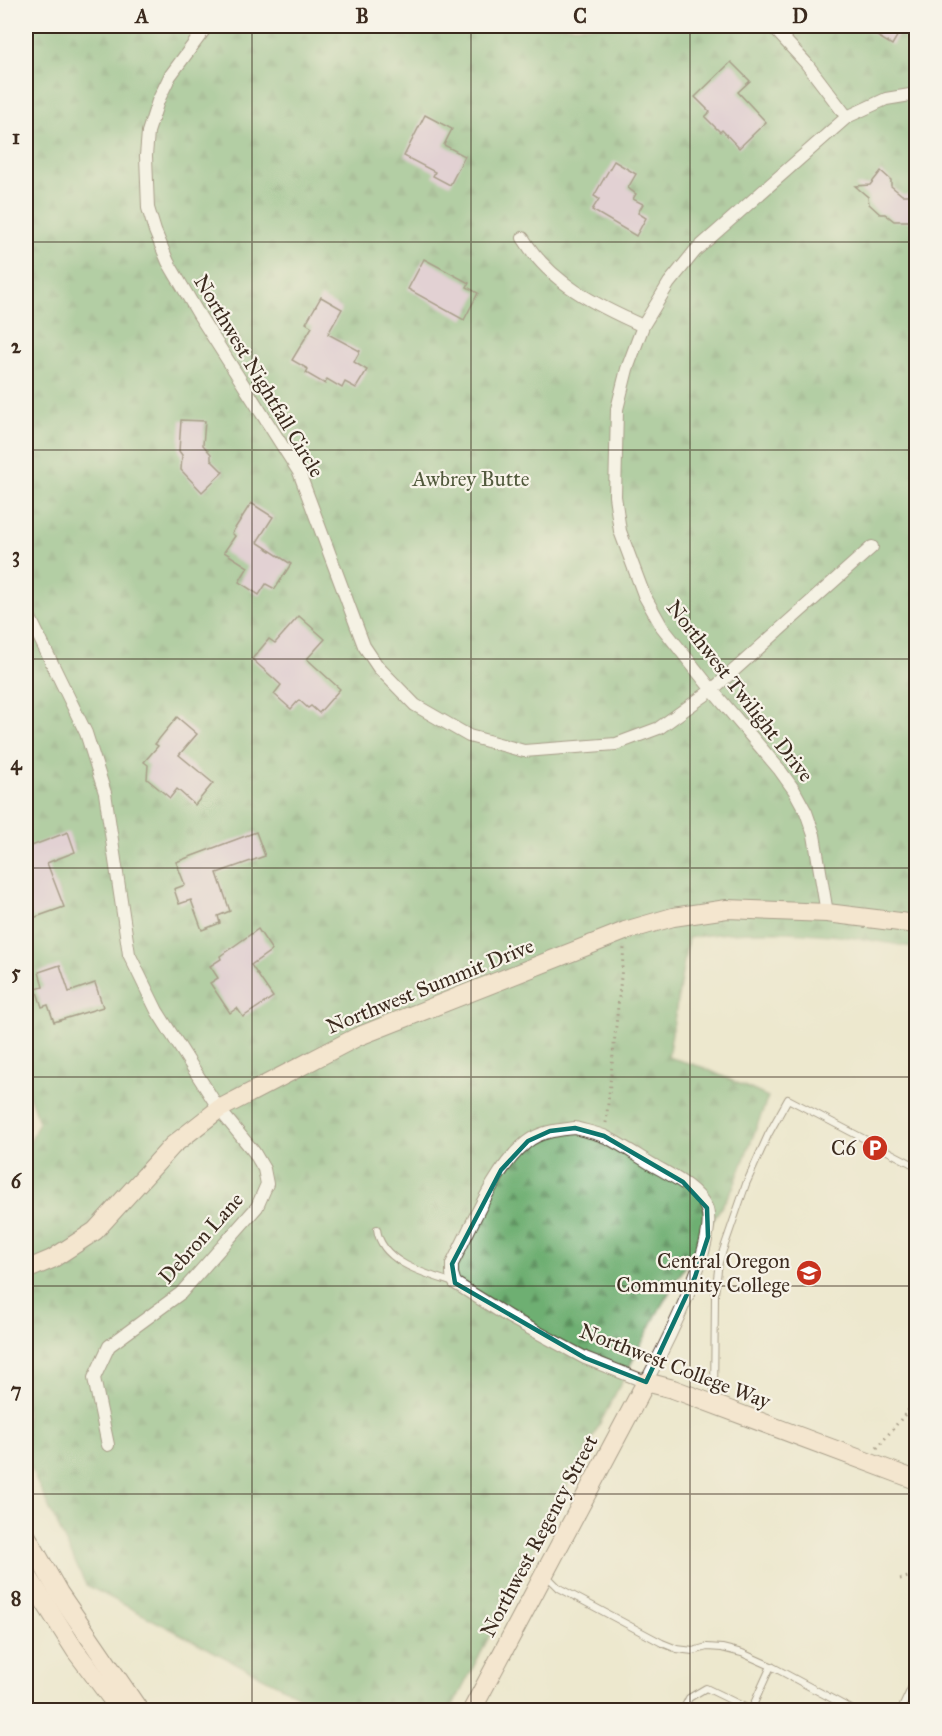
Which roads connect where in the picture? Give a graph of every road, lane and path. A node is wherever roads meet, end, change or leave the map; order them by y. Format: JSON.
{"nodes":[{"id":1,"x":207,"y":26,"type":"edge"},
{"id":2,"x":772,"y":26,"type":"edge"},
{"id":3,"x":916,"y":94,"type":"edge"},
{"id":4,"x":847,"y":117,"type":"junction"},
{"id":5,"x":524,"y":238,"type":"dead end"},
{"id":6,"x":643,"y":326,"type":"junction"},
{"id":7,"x":872,"y":547,"type":"dead end"},
{"id":8,"x":26,"y":610,"type":"edge"},
{"id":9,"x":712,"y":690,"type":"junction"},
{"id":10,"x":827,"y":913,"type":"junction"},
{"id":11,"x":916,"y":924,"type":"edge"},
{"id":12,"x":626,"y":931,"type":"junction"},
{"id":13,"x":219,"y":1109,"type":"junction"},
{"id":14,"x":604,"y":1136,"type":"junction"},
{"id":15,"x":916,"y":1166,"type":"edge"},
{"id":16,"x":377,"y":1229,"type":"dead end"},
{"id":17,"x":26,"y":1270,"type":"edge"},
{"id":18,"x":455,"y":1283,"type":"junction"},
{"id":19,"x":646,"y":1382,"type":"junction"},
{"id":20,"x":916,"y":1401,"type":"edge"},
{"id":21,"x":714,"y":1405,"type":"junction"},
{"id":22,"x":108,"y":1445,"type":"dead end"},
{"id":23,"x":871,"y":1463,"type":"junction"},
{"id":24,"x":916,"y":1480,"type":"edge"},
{"id":25,"x":26,"y":1535,"type":"edge"},
{"id":26,"x":26,"y":1573,"type":"edge"},
{"id":27,"x":545,"y":1574,"type":"junction"},
{"id":28,"x":916,"y":1575,"type":"edge"},
{"id":29,"x":900,"y":1579,"type":"dead end"},
{"id":30,"x":771,"y":1666,"type":"junction"},
{"id":31,"x":916,"y":1678,"type":"edge"},
{"id":32,"x":120,"y":1710,"type":"edge"},
{"id":33,"x":139,"y":1710,"type":"edge"},
{"id":34,"x":472,"y":1710,"type":"edge"},
{"id":35,"x":683,"y":1710,"type":"edge"},
{"id":36,"x":751,"y":1710,"type":"edge"},
{"id":37,"x":853,"y":1710,"type":"edge"},
{"id":38,"x":901,"y":1710,"type":"edge"}],
"edges":[{"from":1,"to":9,"type":"street","name":"Northwest Nightfall Circle"},
{"from":2,"to":4,"type":"street"},
{"from":3,"to":4,"type":"street","name":"Northwest Twilight Drive"},
{"from":4,"to":6,"type":"street","name":"Northwest Twilight Drive"},
{"from":5,"to":6,"type":"street"},
{"from":6,"to":9,"type":"street","name":"Northwest Twilight Drive"},
{"from":7,"to":9,"type":"street","name":"Northwest Nightfall Circle"},
{"from":8,"to":13,"type":"street","name":"Debron Lane"},
{"from":9,"to":10,"type":"street","name":"Northwest Twilight Drive"},
{"from":10,"to":11,"type":"street","name":"Northwest Summit Drive"},
{"from":10,"to":12,"type":"street","name":"Northwest Summit Drive"},
{"from":12,"to":13,"type":"street","name":"Northwest Summit Drive"},
{"from":12,"to":14,"type":"path"},
{"from":13,"to":17,"type":"street","name":"Northwest Summit Drive"},
{"from":13,"to":22,"type":"street","name":"Debron Lane"},
{"from":14,"to":18,"type":"street"},
{"from":14,"to":19,"type":"street"},
{"from":15,"to":21,"type":"lane"},
{"from":16,"to":18,"type":"lane","name":"Northwest College Way"},
{"from":18,"to":19,"type":"street","name":"Northwest College Way"},
{"from":19,"to":21,"type":"street","name":"Northwest College Way"},
{"from":19,"to":27,"type":"street","name":"Northwest Regency Street"},
{"from":20,"to":23,"type":"path"},
{"from":21,"to":23,"type":"street","name":"Northwest College Way"},
{"from":23,"to":24,"type":"street","name":"Northwest College Way"},
{"from":25,"to":33,"type":"street"},
{"from":26,"to":32,"type":"street"},
{"from":27,"to":30,"type":"lane"},
{"from":27,"to":34,"type":"street","name":"Northwest Regency Street"},
{"from":28,"to":29,"type":"path"},
{"from":30,"to":36,"type":"lane"},
{"from":30,"to":37,"type":"lane"},
{"from":31,"to":38,"type":"lane"},
{"from":35,"to":36,"type":"lane"}]}
